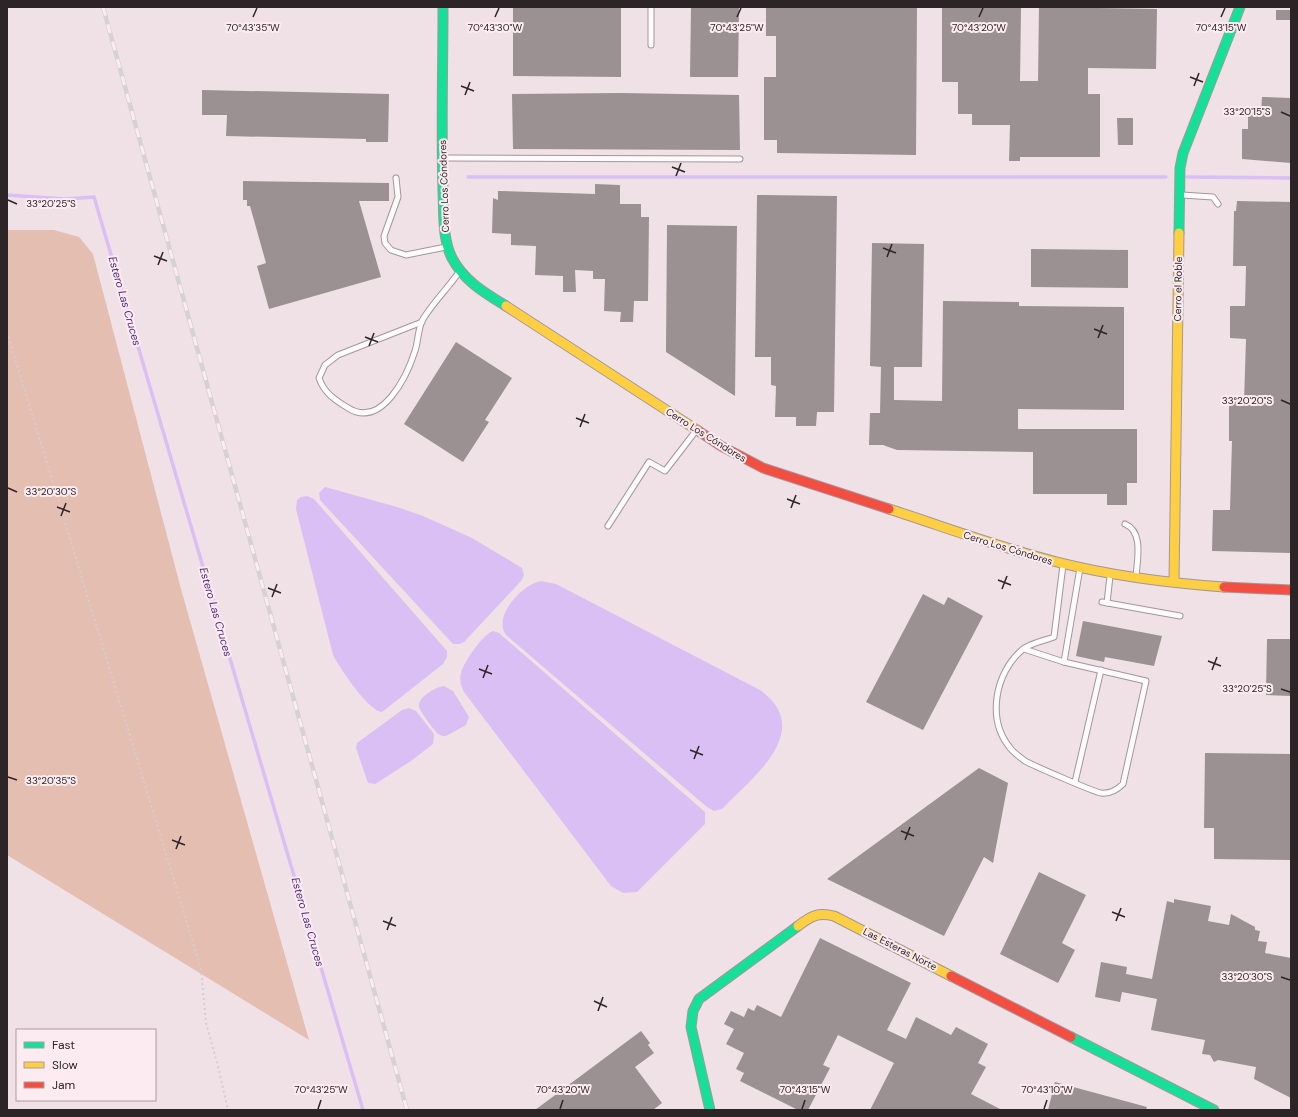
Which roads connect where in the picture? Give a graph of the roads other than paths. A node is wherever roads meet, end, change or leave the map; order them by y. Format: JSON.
{"nodes":[{"id":1,"x":443,"y":7,"type":"edge"},
{"id":2,"x":651,"y":7,"type":"edge"},
{"id":3,"x":1240,"y":7,"type":"edge"},
{"id":4,"x":651,"y":45,"type":"dead end"},
{"id":5,"x":442,"y":158,"type":"junction"},
{"id":6,"x":740,"y":159,"type":"dead end"},
{"id":7,"x":396,"y":178,"type":"dead end"},
{"id":8,"x":1179,"y":194,"type":"junction"},
{"id":9,"x":1218,"y":204,"type":"dead end"},
{"id":10,"x":447,"y":247,"type":"junction"},
{"id":11,"x":460,"y":272,"type":"junction"},
{"id":12,"x":422,"y":322,"type":"junction"},
{"id":13,"x":697,"y":430,"type":"junction"},
{"id":14,"x":1125,"y":524,"type":"dead end"},
{"id":15,"x":608,"y":526,"type":"dead end"},
{"id":16,"x":1063,"y":564,"type":"junction"},
{"id":17,"x":1080,"y":567,"type":"junction"},
{"id":18,"x":1110,"y":573,"type":"junction"},
{"id":19,"x":1136,"y":577,"type":"junction"},
{"id":20,"x":1174,"y":582,"type":"junction"},
{"id":21,"x":1291,"y":590,"type":"edge"},
{"id":22,"x":1180,"y":616,"type":"dead end"},
{"id":23,"x":1024,"y":648,"type":"junction"},
{"id":24,"x":1064,"y":662,"type":"junction"},
{"id":25,"x":1101,"y":670,"type":"junction"},
{"id":26,"x":1075,"y":782,"type":"junction"},
{"id":27,"x":710,"y":1110,"type":"edge"},
{"id":28,"x":1214,"y":1110,"type":"edge"}],
"edges":[{"from":1,"to":5,"type":"street","name":"Cerro Los Cóndores"},
{"from":2,"to":4,"type":"lane"},
{"from":3,"to":8,"type":"street","name":"Cerro el Roble"},
{"from":5,"to":6,"type":"lane"},
{"from":5,"to":10,"type":"street","name":"Cerro Los Cóndores"},
{"from":7,"to":10,"type":"lane"},
{"from":8,"to":9,"type":"lane"},
{"from":8,"to":20,"type":"street","name":"Cerro el Roble"},
{"from":10,"to":11,"type":"street","name":"Cerro Los Cóndores"},
{"from":11,"to":12,"type":"lane"},
{"from":11,"to":13,"type":"street","name":"Cerro Los Cóndores"},
{"from":12,"to":12,"type":"lane"},
{"from":13,"to":15,"type":"lane"},
{"from":13,"to":16,"type":"street","name":"Cerro Los Cóndores"},
{"from":14,"to":19,"type":"lane"},
{"from":16,"to":17,"type":"street","name":"Cerro Los Cóndores"},
{"from":16,"to":23,"type":"lane"},
{"from":17,"to":18,"type":"street","name":"Cerro Los Cóndores"},
{"from":17,"to":24,"type":"lane"},
{"from":18,"to":19,"type":"street","name":"Cerro Los Cóndores"},
{"from":18,"to":22,"type":"lane"},
{"from":19,"to":20,"type":"street","name":"Cerro Los Cóndores"},
{"from":20,"to":21,"type":"street","name":"Cerro Los Cóndores"},
{"from":23,"to":24,"type":"lane"},
{"from":23,"to":26,"type":"lane"},
{"from":24,"to":25,"type":"lane"},
{"from":25,"to":26,"type":"lane"},
{"from":25,"to":26,"type":"lane"},
{"from":27,"to":28,"type":"street","name":"Las Esteras Norte"}]}
